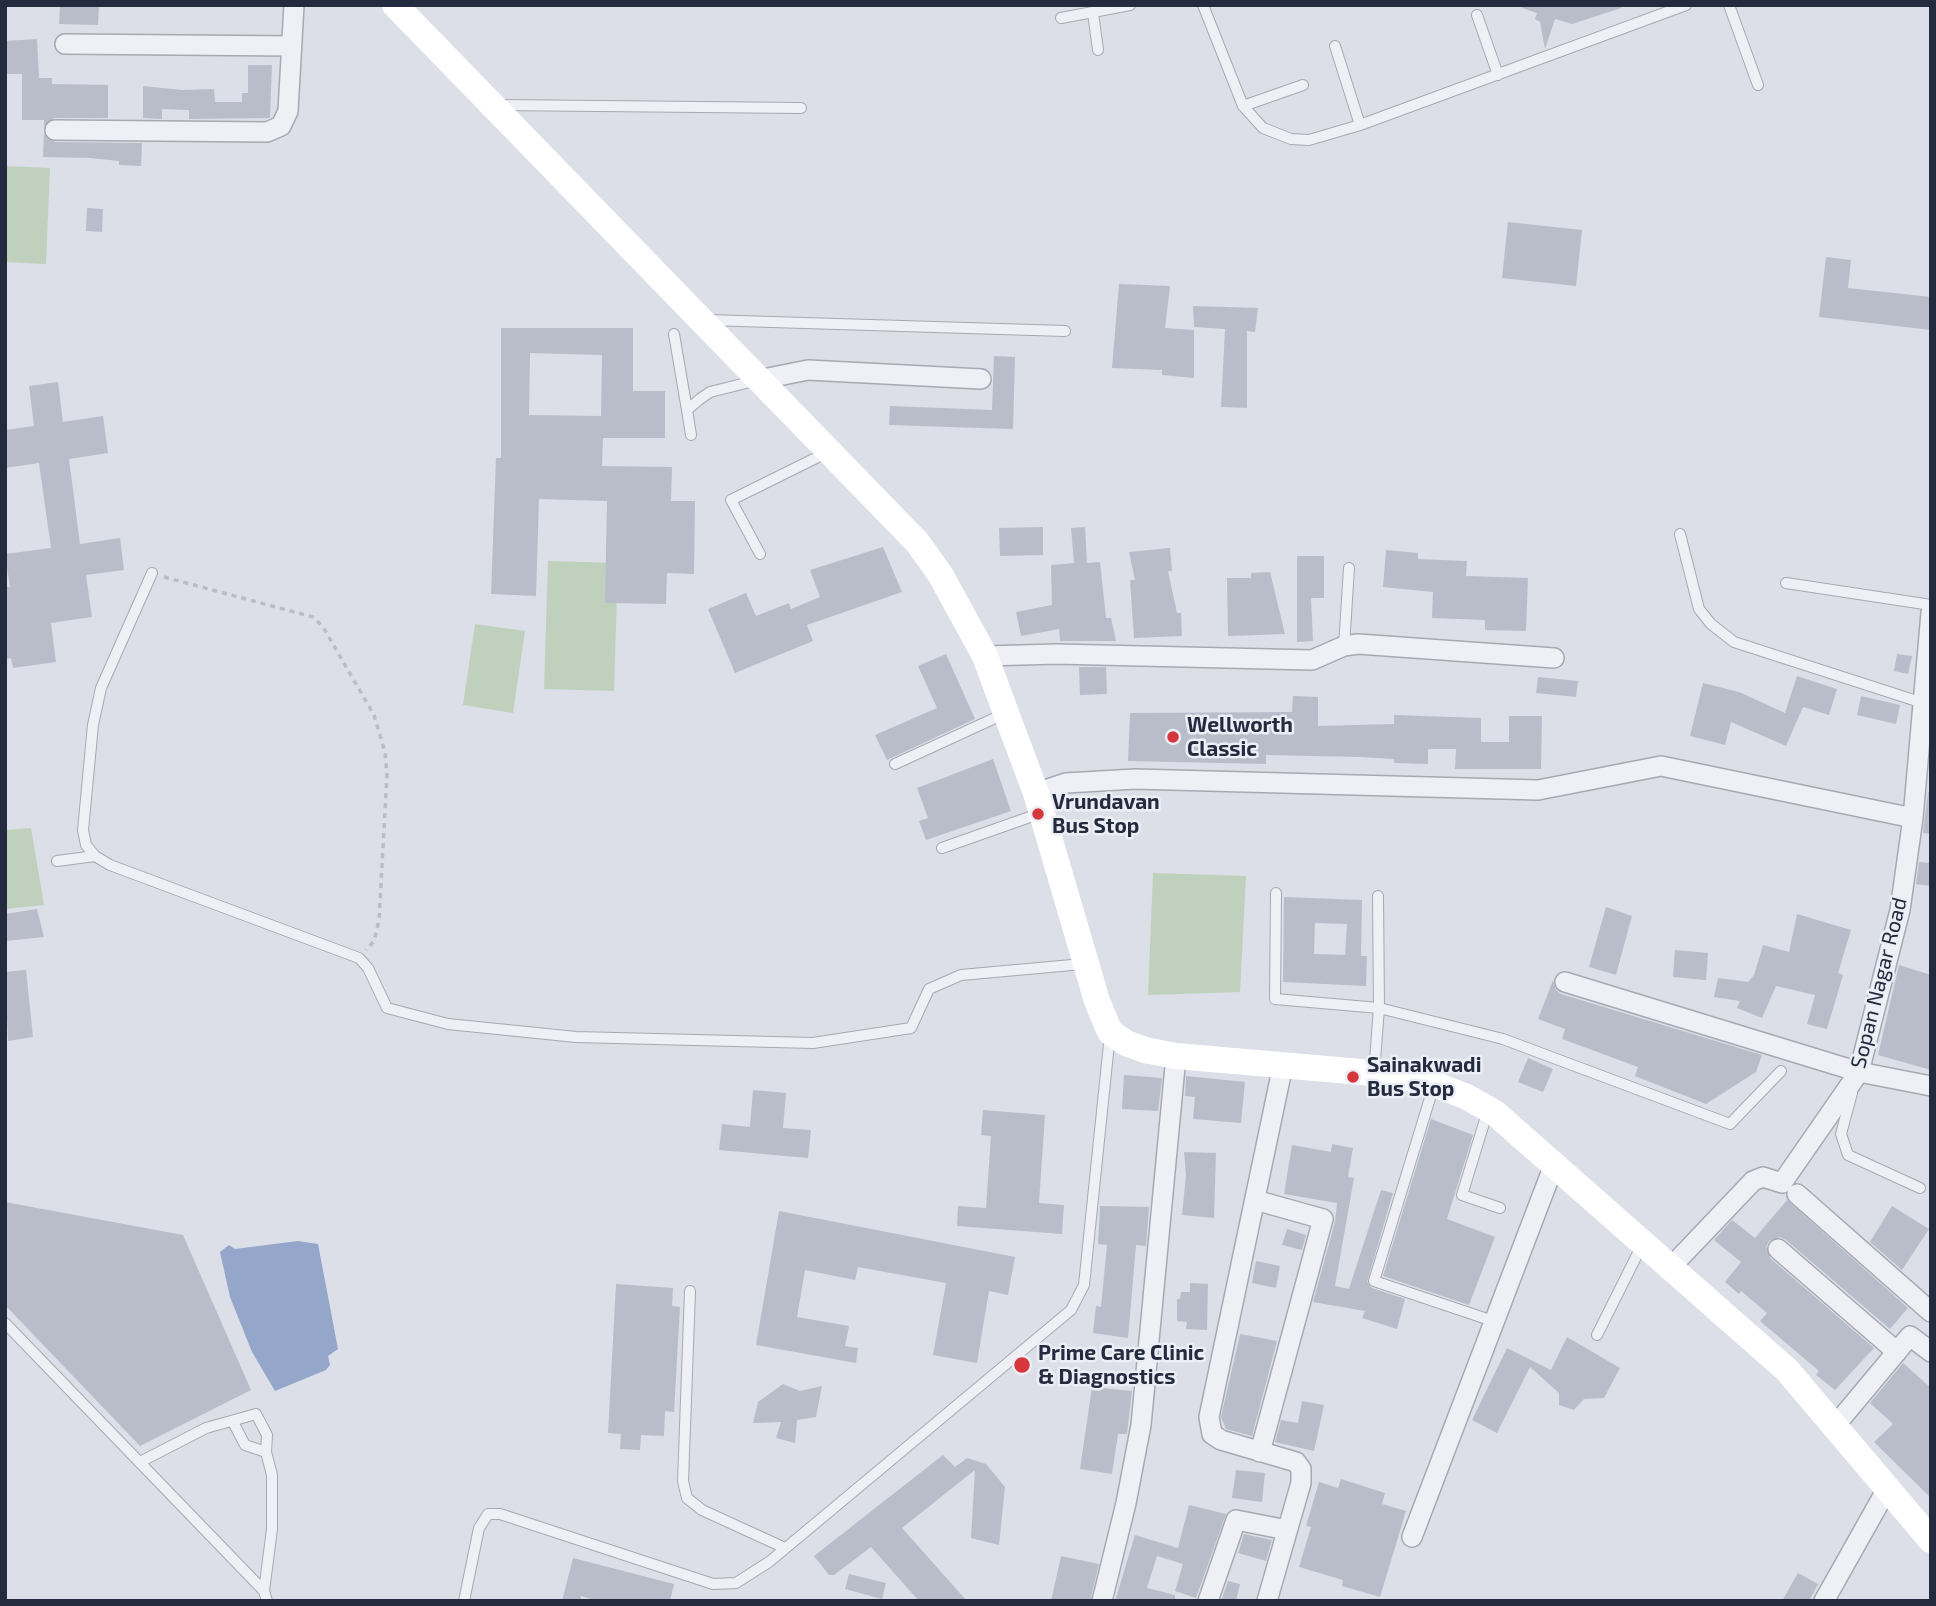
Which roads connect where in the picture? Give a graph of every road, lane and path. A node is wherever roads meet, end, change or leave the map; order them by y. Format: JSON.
{"nodes":[{"id":1,"x":294,"y":5,"type":"edge"},
{"id":2,"x":395,"y":5,"type":"edge"},
{"id":3,"x":1130,"y":5,"type":"edge"},
{"id":4,"x":1203,"y":5,"type":"edge"},
{"id":5,"x":1686,"y":5,"type":"edge"},
{"id":6,"x":1729,"y":5,"type":"edge"},
{"id":7,"x":1093,"y":13,"type":"junction"},
{"id":8,"x":1478,"y":15,"type":"dead end"},
{"id":9,"x":1061,"y":18,"type":"dead end"},
{"id":10,"x":65,"y":44,"type":"dead end"},
{"id":11,"x":292,"y":46,"type":"junction"},
{"id":12,"x":1335,"y":46,"type":"dead end"},
{"id":13,"x":1098,"y":50,"type":"dead end"},
{"id":14,"x":1498,"y":75,"type":"junction"},
{"id":15,"x":1303,"y":85,"type":"dead end"},
{"id":16,"x":1758,"y":85,"type":"dead end"},
{"id":17,"x":492,"y":105,"type":"junction"},
{"id":18,"x":1243,"y":106,"type":"junction"},
{"id":19,"x":801,"y":108,"type":"dead end"},
{"id":20,"x":1360,"y":125,"type":"junction"},
{"id":21,"x":55,"y":130,"type":"dead end"},
{"id":22,"x":700,"y":320,"type":"junction"},
{"id":23,"x":1065,"y":331,"type":"dead end"},
{"id":24,"x":674,"y":334,"type":"dead end"},
{"id":25,"x":981,"y":379,"type":"dead end"},
{"id":26,"x":758,"y":380,"type":"junction"},
{"id":27,"x":687,"y":410,"type":"junction"},
{"id":28,"x":691,"y":435,"type":"dead end"},
{"id":29,"x":828,"y":452,"type":"junction"},
{"id":30,"x":1680,"y":534,"type":"dead end"},
{"id":31,"x":760,"y":554,"type":"dead end"},
{"id":32,"x":1349,"y":568,"type":"dead end"},
{"id":33,"x":152,"y":573,"type":"joint"},
{"id":34,"x":1786,"y":583,"type":"dead end"},
{"id":35,"x":1931,"y":605,"type":"edge"},
{"id":36,"x":1931,"y":613,"type":"edge"},
{"id":37,"x":1343,"y":646,"type":"junction"},
{"id":38,"x":985,"y":656,"type":"junction"},
{"id":39,"x":1929,"y":656,"type":"edge"},
{"id":40,"x":1554,"y":658,"type":"dead end"},
{"id":41,"x":1923,"y":703,"type":"junction"},
{"id":42,"x":1006,"y":713,"type":"junction"},
{"id":43,"x":895,"y":764,"type":"dead end"},
{"id":44,"x":1039,"y":803,"type":"junction"},
{"id":45,"x":1913,"y":818,"type":"junction"},
{"id":46,"x":942,"y":848,"type":"dead end"},
{"id":47,"x":95,"y":856,"type":"junction"},
{"id":48,"x":57,"y":860,"type":"dead end"},
{"id":49,"x":1276,"y":894,"type":"dead end"},
{"id":50,"x":1378,"y":895,"type":"dead end"},
{"id":51,"x":359,"y":958,"type":"junction"},
{"id":52,"x":1086,"y":964,"type":"junction"},
{"id":53,"x":1565,"y":982,"type":"dead end"},
{"id":54,"x":1379,"y":1008,"type":"junction"},
{"id":55,"x":1110,"y":1032,"type":"junction"},
{"id":56,"x":1176,"y":1056,"type":"junction"},
{"id":57,"x":1283,"y":1065,"type":"junction"},
{"id":58,"x":1781,"y":1071,"type":"dead end"},
{"id":59,"x":1859,"y":1072,"type":"junction"},
{"id":60,"x":1374,"y":1074,"type":"junction"},
{"id":61,"x":1434,"y":1084,"type":"junction"},
{"id":62,"x":1931,"y":1086,"type":"edge"},
{"id":63,"x":1488,"y":1109,"type":"junction"},
{"id":64,"x":1554,"y":1165,"type":"junction"},
{"id":65,"x":1920,"y":1188,"type":"dead end"},
{"id":66,"x":1797,"y":1194,"type":"dead end"},
{"id":67,"x":1255,"y":1200,"type":"junction"},
{"id":68,"x":1500,"y":1208,"type":"dead end"},
{"id":69,"x":1643,"y":1242,"type":"junction"},
{"id":70,"x":1778,"y":1249,"type":"dead end"},
{"id":71,"x":1672,"y":1266,"type":"junction"},
{"id":72,"x":690,"y":1291,"type":"dead end"},
{"id":73,"x":1931,"y":1312,"type":"edge"},
{"id":74,"x":1497,"y":1322,"type":"junction"},
{"id":75,"x":5,"y":1323,"type":"edge"},
{"id":76,"x":1597,"y":1335,"type":"dead end"},
{"id":77,"x":1897,"y":1352,"type":"junction"},
{"id":78,"x":1931,"y":1352,"type":"edge"},
{"id":79,"x":233,"y":1422,"type":"junction"},
{"id":80,"x":1834,"y":1427,"type":"junction"},
{"id":81,"x":266,"y":1452,"type":"junction"},
{"id":82,"x":1260,"y":1452,"type":"junction"},
{"id":83,"x":140,"y":1462,"type":"junction"},
{"id":84,"x":1886,"y":1489,"type":"junction"},
{"id":85,"x":1287,"y":1530,"type":"junction"},
{"id":86,"x":1928,"y":1532,"type":"edge"},
{"id":87,"x":1412,"y":1537,"type":"dead end"},
{"id":88,"x":785,"y":1548,"type":"junction"},
{"id":89,"x":265,"y":1596,"type":"edge"},
{"id":90,"x":464,"y":1601,"type":"edge"},
{"id":91,"x":1102,"y":1601,"type":"edge"},
{"id":92,"x":1208,"y":1601,"type":"edge"},
{"id":93,"x":1267,"y":1601,"type":"edge"},
{"id":94,"x":1824,"y":1601,"type":"edge"}],
"edges":[{"from":1,"to":11,"type":"street"},
{"from":2,"to":17,"type":"street"},
{"from":3,"to":7,"type":"lane"},
{"from":4,"to":18,"type":"lane"},
{"from":5,"to":14,"type":"lane"},
{"from":6,"to":16,"type":"lane"},
{"from":7,"to":9,"type":"lane"},
{"from":7,"to":13,"type":"lane"},
{"from":8,"to":14,"type":"lane"},
{"from":10,"to":11,"type":"street"},
{"from":11,"to":21,"type":"street"},
{"from":12,"to":20,"type":"lane"},
{"from":14,"to":20,"type":"lane"},
{"from":15,"to":18,"type":"lane"},
{"from":17,"to":19,"type":"lane"},
{"from":17,"to":22,"type":"street"},
{"from":18,"to":20,"type":"lane"},
{"from":22,"to":23,"type":"lane"},
{"from":22,"to":26,"type":"street"},
{"from":24,"to":27,"type":"lane"},
{"from":25,"to":26,"type":"street"},
{"from":26,"to":27,"type":"lane"},
{"from":26,"to":29,"type":"street"},
{"from":27,"to":28,"type":"lane"},
{"from":29,"to":31,"type":"lane"},
{"from":29,"to":38,"type":"street"},
{"from":30,"to":41,"type":"lane"},
{"from":32,"to":37,"type":"lane"},
{"from":33,"to":47,"type":"lane"},
{"from":33,"to":51,"type":"path"},
{"from":34,"to":35,"type":"lane"},
{"from":36,"to":39,"type":"street","name":"Sopan Nagar Road"},
{"from":37,"to":38,"type":"street"},
{"from":37,"to":40,"type":"street"},
{"from":38,"to":42,"type":"street"},
{"from":39,"to":41,"type":"street","name":"Sopan Nagar Road"},
{"from":41,"to":45,"type":"street","name":"Sopan Nagar Road"},
{"from":42,"to":43,"type":"lane"},
{"from":42,"to":44,"type":"street"},
{"from":44,"to":45,"type":"street"},
{"from":44,"to":46,"type":"lane"},
{"from":44,"to":52,"type":"street"},
{"from":45,"to":59,"type":"street","name":"Sopan Nagar Road"},
{"from":47,"to":48,"type":"lane"},
{"from":47,"to":51,"type":"lane"},
{"from":49,"to":54,"type":"lane"},
{"from":50,"to":54,"type":"lane"},
{"from":51,"to":52,"type":"lane"},
{"from":52,"to":55,"type":"street"},
{"from":53,"to":59,"type":"street"},
{"from":54,"to":58,"type":"lane"},
{"from":54,"to":60,"type":"lane"},
{"from":55,"to":56,"type":"street"},
{"from":55,"to":88,"type":"lane"},
{"from":56,"to":57,"type":"street"},
{"from":56,"to":91,"type":"street"},
{"from":57,"to":60,"type":"street"},
{"from":57,"to":67,"type":"street"},
{"from":59,"to":62,"type":"street"},
{"from":59,"to":65,"type":"lane"},
{"from":59,"to":71,"type":"street","name":"Sopan Nagar Road"},
{"from":60,"to":61,"type":"street"},
{"from":61,"to":63,"type":"street"},
{"from":61,"to":74,"type":"lane"},
{"from":63,"to":64,"type":"street"},
{"from":63,"to":68,"type":"lane"},
{"from":64,"to":69,"type":"street"},
{"from":64,"to":74,"type":"street"},
{"from":66,"to":73,"type":"street"},
{"from":67,"to":82,"type":"street"},
{"from":67,"to":82,"type":"street"},
{"from":69,"to":71,"type":"street"},
{"from":69,"to":76,"type":"lane"},
{"from":70,"to":77,"type":"street"},
{"from":71,"to":80,"type":"street"},
{"from":72,"to":88,"type":"lane"},
{"from":74,"to":87,"type":"street"},
{"from":75,"to":83,"type":"lane"},
{"from":77,"to":78,"type":"street"},
{"from":77,"to":80,"type":"street"},
{"from":79,"to":81,"type":"lane"},
{"from":79,"to":81,"type":"lane"},
{"from":79,"to":83,"type":"lane"},
{"from":80,"to":84,"type":"street"},
{"from":81,"to":89,"type":"lane"},
{"from":82,"to":85,"type":"street"},
{"from":83,"to":89,"type":"lane"},
{"from":84,"to":86,"type":"street"},
{"from":84,"to":94,"type":"street"},
{"from":85,"to":92,"type":"street"},
{"from":85,"to":93,"type":"street"},
{"from":88,"to":90,"type":"lane"}]}
